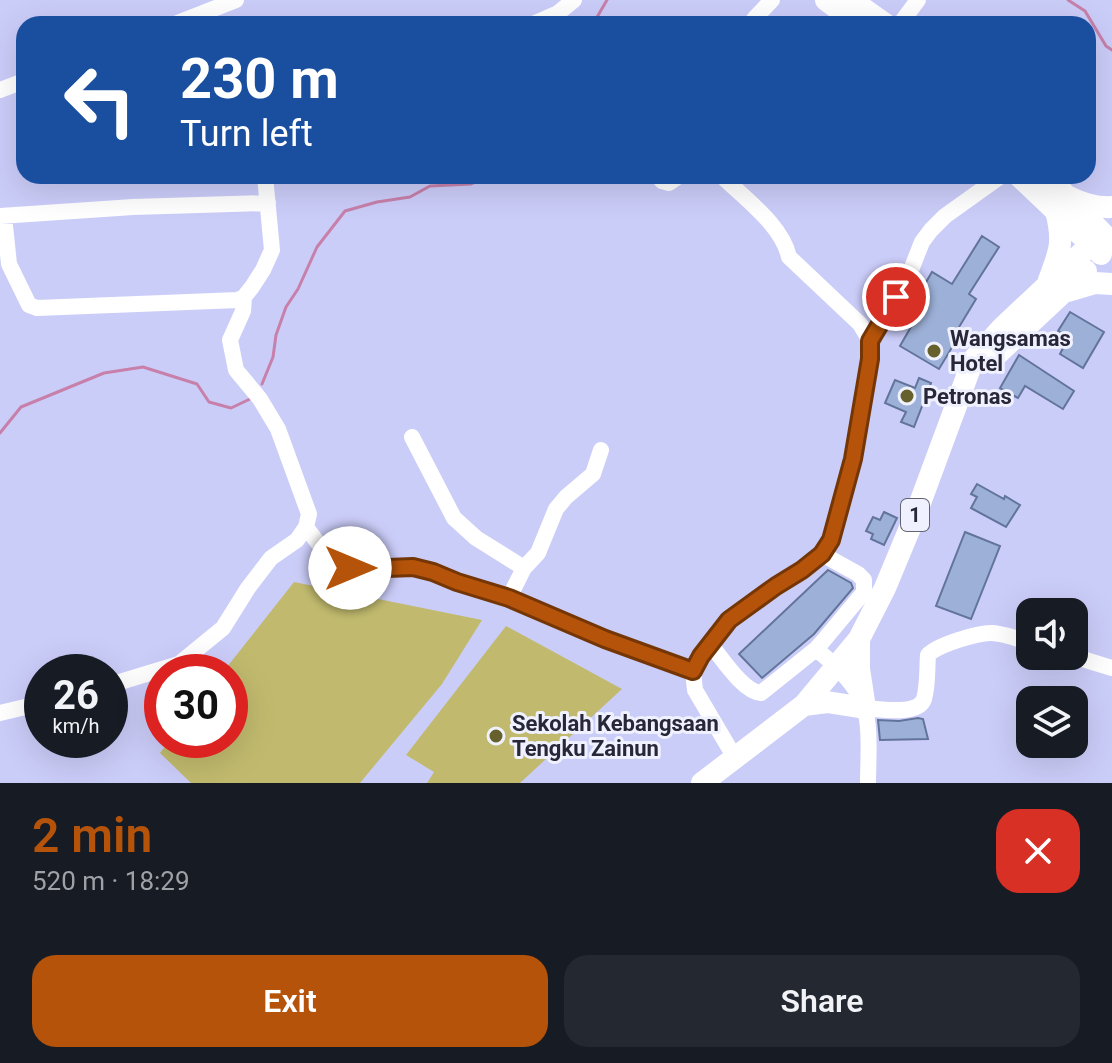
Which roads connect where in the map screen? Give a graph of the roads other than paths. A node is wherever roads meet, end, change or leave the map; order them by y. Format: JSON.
{"nodes":[{"id":1,"x":236,"y":0,"type":"edge"},
{"id":2,"x":574,"y":0,"type":"edge"},
{"id":3,"x":772,"y":0,"type":"edge"},
{"id":4,"x":826,"y":0,"type":"edge"},
{"id":5,"x":851,"y":0,"type":"edge"},
{"id":6,"x":211,"y":16,"type":"edge"},
{"id":7,"x":551,"y":16,"type":"edge"},
{"id":8,"x":757,"y":16,"type":"edge"},
{"id":9,"x":847,"y":16,"type":"edge"},
{"id":10,"x":874,"y":16,"type":"edge"},
{"id":11,"x":266,"y":184,"type":"edge"},
{"id":12,"x":730,"y":184,"type":"edge"},
{"id":13,"x":990,"y":184,"type":"edge"},
{"id":14,"x":1031,"y":184,"type":"edge"},
{"id":15,"x":1051,"y":184,"type":"edge"},
{"id":16,"x":268,"y":203,"type":"junction"},
{"id":17,"x":1060,"y":203,"type":"junction"},
{"id":18,"x":1112,"y":207,"type":"edge"},
{"id":19,"x":2,"y":216,"type":"edge"},
{"id":20,"x":1105,"y":248,"type":"edge"},
{"id":21,"x":1112,"y":284,"type":"edge"},
{"id":22,"x":1055,"y":289,"type":"junction"},
{"id":23,"x":244,"y":297,"type":"junction"},
{"id":24,"x":870,"y":341,"type":"junction"},
{"id":25,"x":412,"y":437,"type":"dead end"},
{"id":26,"x":601,"y":450,"type":"dead end"},
{"id":27,"x":306,"y":527,"type":"junction"},
{"id":28,"x":822,"y":554,"type":"junction"},
{"id":29,"x":524,"y":568,"type":"junction"},
{"id":30,"x":509,"y":598,"type":"junction"},
{"id":31,"x":859,"y":639,"type":"junction"},
{"id":32,"x":1016,"y":640,"type":"edge"},
{"id":33,"x":710,"y":644,"type":"junction"},
{"id":34,"x":816,"y":649,"type":"junction"},
{"id":35,"x":1088,"y":661,"type":"edge"},
{"id":36,"x":837,"y":667,"type":"junction"},
{"id":37,"x":1112,"y":668,"type":"edge"},
{"id":38,"x":693,"y":671,"type":"junction"},
{"id":39,"x":128,"y":680,"type":"edge"},
{"id":40,"x":804,"y":705,"type":"junction"},
{"id":41,"x":24,"y":707,"type":"edge"},
{"id":42,"x":865,"y":708,"type":"junction"},
{"id":43,"x":0,"y":713,"type":"edge"},
{"id":44,"x":735,"y":758,"type":"junction"},
{"id":45,"x":702,"y":783,"type":"edge"},
{"id":46,"x":868,"y":783,"type":"edge"}],
"edges":[{"from":1,"to":6,"type":"street"},
{"from":2,"to":7,"type":"street"},
{"from":3,"to":8,"type":"street"},
{"from":4,"to":9,"type":"highway"},
{"from":5,"to":10,"type":"highway"},
{"from":11,"to":16,"type":"street"},
{"from":12,"to":24,"type":"street"},
{"from":13,"to":24,"type":"street"},
{"from":14,"to":17,"type":"highway","number":"1"},
{"from":15,"to":17,"type":"highway","number":"1"},
{"from":16,"to":19,"type":"street"},
{"from":16,"to":23,"type":"street"},
{"from":17,"to":18,"type":"highway"},
{"from":17,"to":20,"type":"highway","number":"1"},
{"from":17,"to":22,"type":"highway"},
{"from":19,"to":23,"type":"street"},
{"from":20,"to":22,"type":"highway","number":"1"},
{"from":21,"to":22,"type":"highway"},
{"from":22,"to":31,"type":"highway","number":"1"},
{"from":23,"to":27,"type":"street"},
{"from":24,"to":28,"type":"street"},
{"from":25,"to":29,"type":"street"},
{"from":26,"to":29,"type":"street"},
{"from":27,"to":30,"type":"street"},
{"from":27,"to":39,"type":"street"},
{"from":28,"to":33,"type":"street"},
{"from":28,"to":34,"type":"street"},
{"from":29,"to":30,"type":"street"},
{"from":30,"to":38,"type":"street"},
{"from":31,"to":36,"type":"highway","number":"1"},
{"from":31,"to":42,"type":"highway"},
{"from":32,"to":42,"type":"street"},
{"from":33,"to":34,"type":"street"},
{"from":33,"to":38,"type":"street"},
{"from":34,"to":36,"type":"street"},
{"from":35,"to":37,"type":"street"},
{"from":36,"to":40,"type":"highway","number":"1"},
{"from":36,"to":42,"type":"street"},
{"from":38,"to":44,"type":"street"},
{"from":40,"to":42,"type":"highway"},
{"from":40,"to":44,"type":"highway","number":"1"},
{"from":41,"to":43,"type":"street"},
{"from":42,"to":46,"type":"street"},
{"from":44,"to":45,"type":"highway","number":"1"}]}
